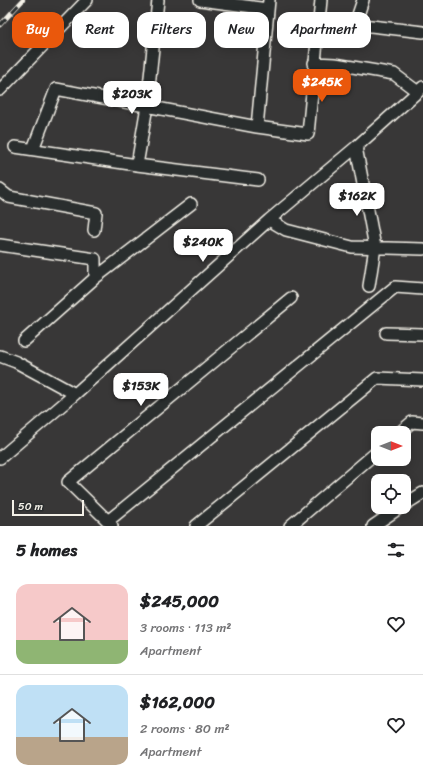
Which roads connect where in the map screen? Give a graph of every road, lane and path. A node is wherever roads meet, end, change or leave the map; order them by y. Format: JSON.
{"nodes":[{"id":1,"x":87,"y":0,"type":"edge"},
{"id":2,"x":158,"y":0,"type":"edge"},
{"id":3,"x":200,"y":0,"type":"edge"},
{"id":4,"x":321,"y":0,"type":"edge"},
{"id":5,"x":363,"y":0,"type":"edge"},
{"id":6,"x":222,"y":1,"type":"edge"},
{"id":7,"x":269,"y":4,"type":"edge"},
{"id":8,"x":320,"y":12,"type":"edge"},
{"id":9,"x":359,"y":12,"type":"edge"},
{"id":10,"x":371,"y":26,"type":"edge"},
{"id":11,"x":423,"y":32,"type":"edge"},
{"id":12,"x":316,"y":48,"type":"edge"},
{"id":13,"x":314,"y":63,"type":"junction"},
{"id":14,"x":420,"y":89,"type":"edge"},
{"id":15,"x":0,"y":90,"type":"edge"},
{"id":16,"x":147,"y":106,"type":"junction"},
{"id":17,"x":257,"y":127,"type":"junction"},
{"id":18,"x":15,"y":147,"type":"dead end"},
{"id":19,"x":356,"y":147,"type":"junction"},
{"id":20,"x":33,"y":149,"type":"junction"},
{"id":21,"x":137,"y":165,"type":"junction"},
{"id":22,"x":258,"y":180,"type":"dead end"},
{"id":23,"x":0,"y":190,"type":"edge"},
{"id":24,"x":191,"y":204,"type":"dead end"},
{"id":25,"x":269,"y":220,"type":"junction"},
{"id":26,"x":94,"y":230,"type":"dead end"},
{"id":27,"x":0,"y":245,"type":"edge"},
{"id":28,"x":375,"y":247,"type":"junction"},
{"id":29,"x":423,"y":249,"type":"edge"},
{"id":30,"x":95,"y":278,"type":"junction"},
{"id":31,"x":369,"y":286,"type":"dead end"},
{"id":32,"x":423,"y":289,"type":"edge"},
{"id":33,"x":291,"y":298,"type":"dead end"},
{"id":34,"x":386,"y":333,"type":"dead end"},
{"id":35,"x":423,"y":334,"type":"edge"},
{"id":36,"x":24,"y":341,"type":"dead end"},
{"id":37,"x":0,"y":356,"type":"edge"},
{"id":38,"x":423,"y":380,"type":"edge"},
{"id":39,"x":75,"y":394,"type":"junction"},
{"id":40,"x":371,"y":457,"type":"edge"},
{"id":41,"x":0,"y":458,"type":"edge"},
{"id":42,"x":423,"y":493,"type":"edge"},
{"id":43,"x":411,"y":501,"type":"edge"},
{"id":44,"x":391,"y":514,"type":"edge"},
{"id":45,"x":110,"y":523,"type":"edge"},
{"id":46,"x":196,"y":526,"type":"edge"},
{"id":47,"x":290,"y":526,"type":"edge"},
{"id":48,"x":373,"y":526,"type":"edge"}],
"edges":[{"from":1,"to":15,"type":"street"},
{"from":2,"to":16,"type":"street"},
{"from":3,"to":6,"type":"street"},
{"from":4,"to":8,"type":"street"},
{"from":5,"to":9,"type":"street"},
{"from":6,"to":7,"type":"street"},
{"from":7,"to":17,"type":"street"},
{"from":10,"to":11,"type":"street"},
{"from":12,"to":13,"type":"street"},
{"from":13,"to":14,"type":"street"},
{"from":13,"to":17,"type":"street"},
{"from":14,"to":19,"type":"street"},
{"from":16,"to":17,"type":"street"},
{"from":16,"to":20,"type":"street"},
{"from":16,"to":21,"type":"street"},
{"from":18,"to":20,"type":"street"},
{"from":19,"to":25,"type":"street"},
{"from":19,"to":28,"type":"street"},
{"from":20,"to":21,"type":"street"},
{"from":21,"to":22,"type":"street"},
{"from":23,"to":26,"type":"street"},
{"from":24,"to":30,"type":"street"},
{"from":25,"to":28,"type":"street"},
{"from":25,"to":39,"type":"street"},
{"from":27,"to":30,"type":"street"},
{"from":28,"to":29,"type":"street"},
{"from":28,"to":31,"type":"street"},
{"from":30,"to":36,"type":"street"},
{"from":32,"to":45,"type":"street"},
{"from":33,"to":45,"type":"street"},
{"from":34,"to":35,"type":"street"},
{"from":37,"to":39,"type":"street"},
{"from":38,"to":46,"type":"street"},
{"from":39,"to":41,"type":"street"},
{"from":40,"to":47,"type":"street"},
{"from":42,"to":43,"type":"street"},
{"from":44,"to":48,"type":"street"}]}
